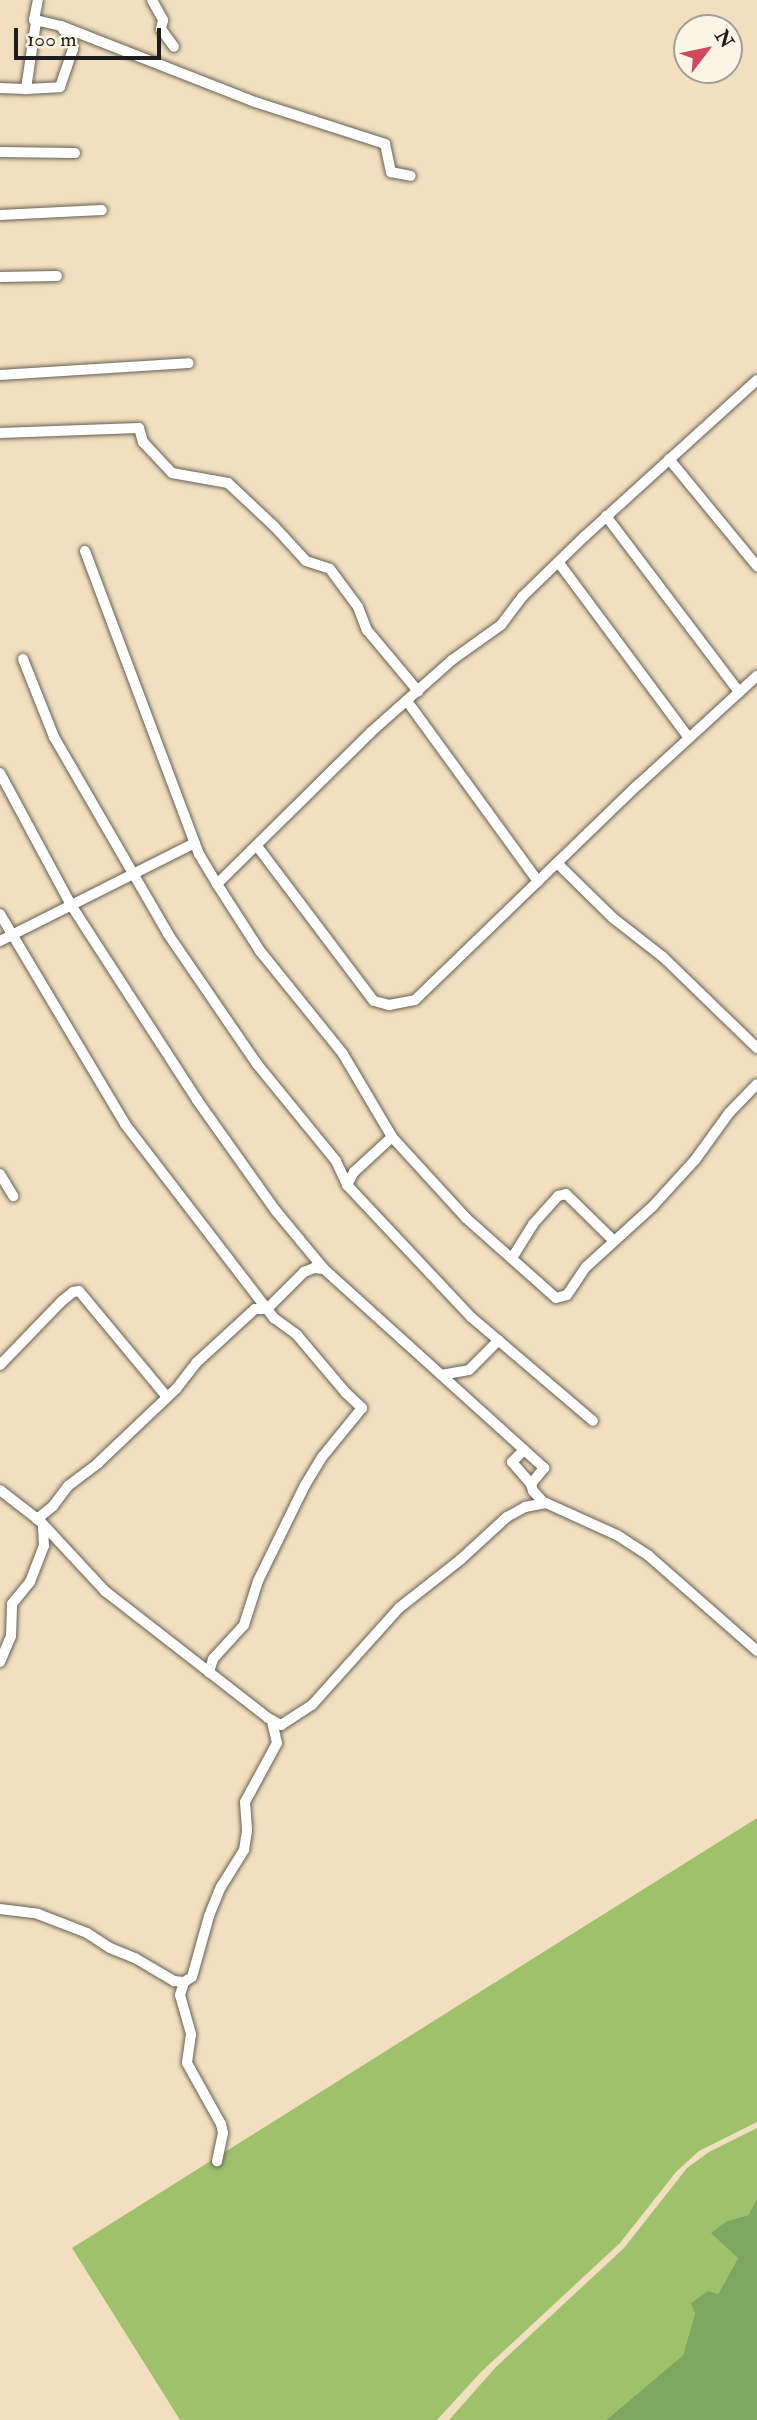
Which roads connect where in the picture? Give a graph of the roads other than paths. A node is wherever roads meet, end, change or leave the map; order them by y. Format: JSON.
{"nodes":[{"id":1,"x":38,"y":0,"type":"edge"},
{"id":2,"x":152,"y":0,"type":"edge"},
{"id":3,"x":36,"y":22,"type":"junction"},
{"id":4,"x":61,"y":26,"type":"junction"},
{"id":5,"x":174,"y":47,"type":"dead end"},
{"id":6,"x":0,"y":88,"type":"edge"},
{"id":7,"x":26,"y":89,"type":"junction"},
{"id":8,"x":0,"y":152,"type":"edge"},
{"id":9,"x":75,"y":153,"type":"dead end"},
{"id":10,"x":411,"y":176,"type":"dead end"},
{"id":11,"x":102,"y":210,"type":"dead end"},
{"id":12,"x":0,"y":215,"type":"edge"},
{"id":13,"x":57,"y":276,"type":"dead end"},
{"id":14,"x":0,"y":277,"type":"edge"},
{"id":15,"x":189,"y":363,"type":"dead end"},
{"id":16,"x":0,"y":375,"type":"edge"},
{"id":17,"x":757,"y":380,"type":"edge"},
{"id":18,"x":0,"y":433,"type":"edge"},
{"id":19,"x":669,"y":459,"type":"junction"},
{"id":20,"x":606,"y":516,"type":"junction"},
{"id":21,"x":85,"y":551,"type":"dead end"},
{"id":22,"x":559,"y":563,"type":"junction"},
{"id":23,"x":757,"y":566,"type":"edge"},
{"id":24,"x":23,"y":659,"type":"dead end"},
{"id":25,"x":757,"y":676,"type":"edge"},
{"id":26,"x":418,"y":691,"type":"junction"},
{"id":27,"x":739,"y":692,"type":"junction"},
{"id":28,"x":407,"y":701,"type":"junction"},
{"id":29,"x":689,"y":738,"type":"junction"},
{"id":30,"x":0,"y":773,"type":"edge"},
{"id":31,"x":195,"y":844,"type":"junction"},
{"id":32,"x":257,"y":845,"type":"junction"},
{"id":33,"x":557,"y":863,"type":"junction"},
{"id":34,"x":133,"y":874,"type":"junction"},
{"id":35,"x":538,"y":881,"type":"junction"},
{"id":36,"x":217,"y":884,"type":"junction"},
{"id":37,"x":71,"y":905,"type":"junction"},
{"id":38,"x":0,"y":914,"type":"edge"},
{"id":39,"x":12,"y":935,"type":"junction"},
{"id":40,"x":0,"y":941,"type":"edge"},
{"id":41,"x":757,"y":1048,"type":"edge"},
{"id":42,"x":757,"y":1084,"type":"edge"},
{"id":43,"x":392,"y":1138,"type":"junction"},
{"id":44,"x":0,"y":1174,"type":"edge"},
{"id":45,"x":347,"y":1185,"type":"junction"},
{"id":46,"x":13,"y":1196,"type":"dead end"},
{"id":47,"x":614,"y":1241,"type":"junction"},
{"id":48,"x":512,"y":1258,"type":"junction"},
{"id":49,"x":324,"y":1269,"type":"junction"},
{"id":50,"x":261,"y":1309,"type":"junction"},
{"id":51,"x":499,"y":1340,"type":"junction"},
{"id":52,"x":0,"y":1365,"type":"edge"},
{"id":53,"x":441,"y":1375,"type":"junction"},
{"id":54,"x":167,"y":1397,"type":"junction"},
{"id":55,"x":593,"y":1421,"type":"dead end"},
{"id":56,"x":524,"y":1450,"type":"junction"},
{"id":57,"x":531,"y":1484,"type":"junction"},
{"id":58,"x":0,"y":1490,"type":"edge"},
{"id":59,"x":544,"y":1503,"type":"junction"},
{"id":60,"x":40,"y":1522,"type":"junction"},
{"id":61,"x":757,"y":1651,"type":"edge"},
{"id":62,"x":0,"y":1662,"type":"edge"},
{"id":63,"x":209,"y":1672,"type":"junction"},
{"id":64,"x":272,"y":1721,"type":"junction"},
{"id":65,"x":0,"y":1909,"type":"edge"},
{"id":66,"x":184,"y":1982,"type":"junction"},
{"id":67,"x":217,"y":2161,"type":"dead end"}],
"edges":[{"from":1,"to":3,"type":"street"},
{"from":2,"to":5,"type":"street"},
{"from":3,"to":4,"type":"street"},
{"from":3,"to":7,"type":"street"},
{"from":4,"to":7,"type":"street"},
{"from":4,"to":10,"type":"street"},
{"from":6,"to":7,"type":"street"},
{"from":8,"to":9,"type":"street"},
{"from":11,"to":12,"type":"street"},
{"from":13,"to":14,"type":"street"},
{"from":15,"to":16,"type":"street"},
{"from":17,"to":19,"type":"street"},
{"from":18,"to":26,"type":"street"},
{"from":19,"to":20,"type":"street"},
{"from":19,"to":23,"type":"street"},
{"from":20,"to":22,"type":"street"},
{"from":20,"to":27,"type":"street"},
{"from":21,"to":31,"type":"street"},
{"from":22,"to":26,"type":"street"},
{"from":22,"to":29,"type":"street"},
{"from":24,"to":34,"type":"street"},
{"from":25,"to":27,"type":"street"},
{"from":26,"to":28,"type":"street"},
{"from":27,"to":29,"type":"street"},
{"from":28,"to":32,"type":"street"},
{"from":28,"to":35,"type":"street"},
{"from":29,"to":33,"type":"street"},
{"from":30,"to":37,"type":"street"},
{"from":31,"to":34,"type":"street"},
{"from":31,"to":36,"type":"street"},
{"from":32,"to":35,"type":"street"},
{"from":32,"to":36,"type":"street"},
{"from":33,"to":35,"type":"street"},
{"from":33,"to":41,"type":"street"},
{"from":34,"to":37,"type":"street"},
{"from":34,"to":45,"type":"street"},
{"from":36,"to":43,"type":"street"},
{"from":37,"to":39,"type":"street"},
{"from":37,"to":49,"type":"street"},
{"from":38,"to":39,"type":"street"},
{"from":39,"to":40,"type":"street"},
{"from":39,"to":50,"type":"street"},
{"from":42,"to":47,"type":"street"},
{"from":43,"to":45,"type":"street"},
{"from":43,"to":48,"type":"street"},
{"from":44,"to":46,"type":"street"},
{"from":45,"to":51,"type":"street"},
{"from":47,"to":48,"type":"street"},
{"from":47,"to":48,"type":"street"},
{"from":49,"to":50,"type":"street"},
{"from":49,"to":53,"type":"street"},
{"from":50,"to":54,"type":"street"},
{"from":50,"to":63,"type":"street"},
{"from":51,"to":53,"type":"street"},
{"from":51,"to":55,"type":"street"},
{"from":52,"to":54,"type":"street"},
{"from":53,"to":56,"type":"street"},
{"from":54,"to":60,"type":"street"},
{"from":56,"to":57,"type":"street"},
{"from":56,"to":57,"type":"street"},
{"from":57,"to":59,"type":"street"},
{"from":58,"to":60,"type":"street"},
{"from":59,"to":61,"type":"street"},
{"from":59,"to":64,"type":"street"},
{"from":60,"to":62,"type":"street"},
{"from":60,"to":63,"type":"street"},
{"from":63,"to":64,"type":"street"},
{"from":64,"to":66,"type":"street"},
{"from":65,"to":66,"type":"street"},
{"from":66,"to":67,"type":"street"}]}
